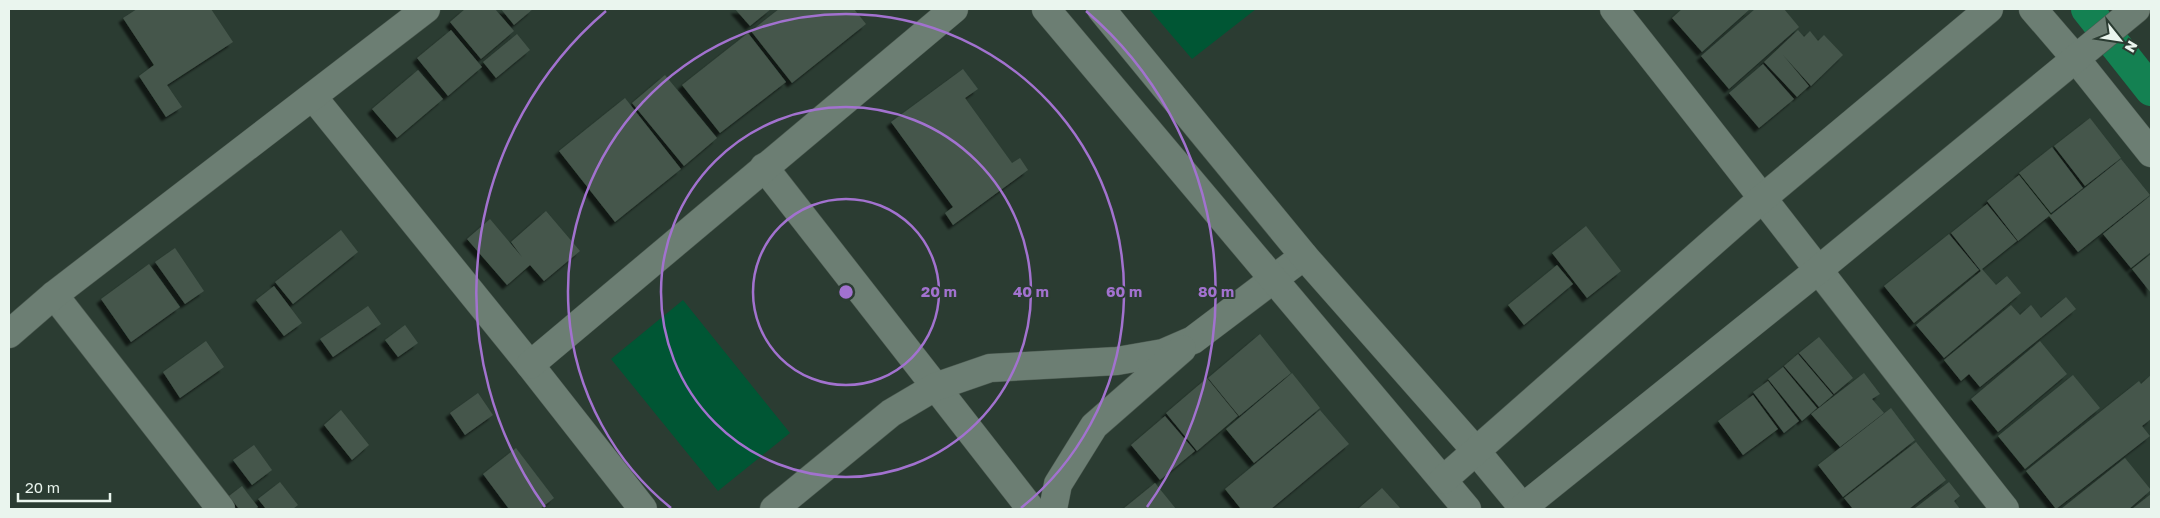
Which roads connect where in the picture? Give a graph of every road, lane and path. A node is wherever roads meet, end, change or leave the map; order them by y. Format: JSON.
{"nodes":[{"id":1,"x":426,"y":9,"type":"edge"},
{"id":2,"x":954,"y":9,"type":"edge"},
{"id":3,"x":1046,"y":9,"type":"edge"},
{"id":4,"x":1101,"y":9,"type":"edge"},
{"id":5,"x":1614,"y":9,"type":"edge"},
{"id":6,"x":1989,"y":9,"type":"edge"},
{"id":7,"x":2033,"y":9,"type":"edge"},
{"id":8,"x":2136,"y":9,"type":"edge"},
{"id":9,"x":2076,"y":59,"type":"junction"},
{"id":10,"x":313,"y":97,"type":"junction"},
{"id":11,"x":2151,"y":153,"type":"edge"},
{"id":12,"x":764,"y":167,"type":"junction"},
{"id":13,"x":1764,"y":197,"type":"junction"},
{"id":14,"x":1304,"y":256,"type":"junction"},
{"id":15,"x":1817,"y":271,"type":"junction"},
{"id":16,"x":1276,"y":280,"type":"junction"},
{"id":17,"x":54,"y":295,"type":"junction"},
{"id":18,"x":9,"y":334,"type":"edge"},
{"id":19,"x":1193,"y":340,"type":"junction"},
{"id":20,"x":530,"y":365,"type":"junction"},
{"id":21,"x":934,"y":387,"type":"junction"},
{"id":22,"x":1476,"y":451,"type":"junction"},
{"id":23,"x":1443,"y":480,"type":"junction"},
{"id":24,"x":221,"y":509,"type":"edge"},
{"id":25,"x":643,"y":509,"type":"edge"},
{"id":26,"x":774,"y":509,"type":"edge"},
{"id":27,"x":1031,"y":509,"type":"edge"},
{"id":28,"x":1053,"y":509,"type":"edge"},
{"id":29,"x":1467,"y":509,"type":"edge"},
{"id":30,"x":1522,"y":509,"type":"edge"},
{"id":31,"x":2005,"y":509,"type":"edge"}],
"edges":[{"from":1,"to":10,"type":"street"},
{"from":2,"to":12,"type":"street"},
{"from":3,"to":16,"type":"street"},
{"from":4,"to":14,"type":"street"},
{"from":5,"to":13,"type":"street"},
{"from":6,"to":13,"type":"street"},
{"from":7,"to":9,"type":"street"},
{"from":8,"to":9,"type":"street"},
{"from":9,"to":11,"type":"street"},
{"from":9,"to":15,"type":"street"},
{"from":10,"to":17,"type":"street"},
{"from":10,"to":20,"type":"street"},
{"from":12,"to":20,"type":"street"},
{"from":12,"to":21,"type":"street"},
{"from":13,"to":15,"type":"street"},
{"from":13,"to":22,"type":"street"},
{"from":14,"to":16,"type":"street"},
{"from":14,"to":22,"type":"street"},
{"from":15,"to":30,"type":"street"},
{"from":15,"to":31,"type":"street"},
{"from":16,"to":19,"type":"street"},
{"from":16,"to":23,"type":"street"},
{"from":17,"to":18,"type":"street"},
{"from":17,"to":24,"type":"street"},
{"from":19,"to":21,"type":"street"},
{"from":19,"to":28,"type":"street"},
{"from":20,"to":25,"type":"street"},
{"from":21,"to":26,"type":"street"},
{"from":21,"to":27,"type":"street"},
{"from":22,"to":23,"type":"street"},
{"from":22,"to":30,"type":"street"},
{"from":23,"to":29,"type":"street"}]}
